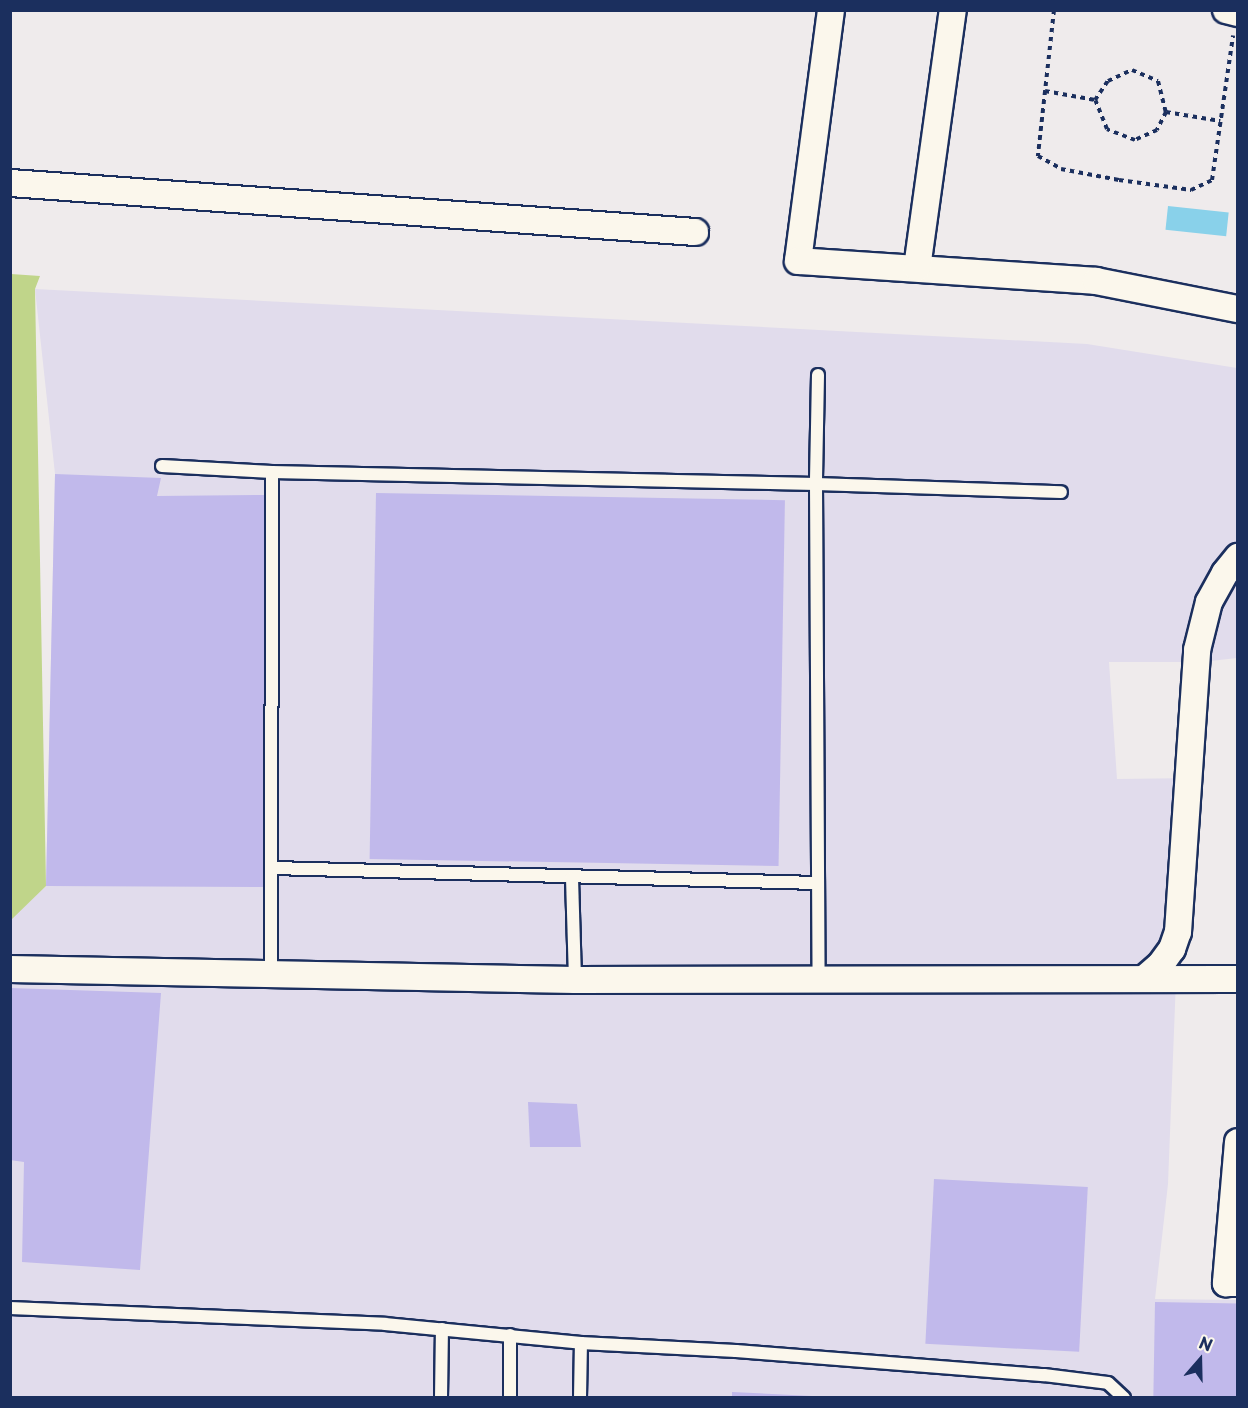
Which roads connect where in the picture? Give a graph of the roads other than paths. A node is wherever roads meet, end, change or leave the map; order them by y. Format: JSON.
{"nodes":[{"id":1,"x":831,"y":10,"type":"edge"},
{"id":2,"x":953,"y":10,"type":"edge"},
{"id":3,"x":1226,"y":10,"type":"edge"},
{"id":4,"x":1237,"y":13,"type":"edge"},
{"id":5,"x":10,"y":183,"type":"edge"},
{"id":6,"x":695,"y":232,"type":"dead end"},
{"id":7,"x":917,"y":268,"type":"junction"},
{"id":8,"x":1238,"y":309,"type":"edge"},
{"id":9,"x":818,"y":375,"type":"dead end"},
{"id":10,"x":162,"y":466,"type":"dead end"},
{"id":11,"x":272,"y":472,"type":"junction"},
{"id":12,"x":816,"y":484,"type":"junction"},
{"id":13,"x":1061,"y":492,"type":"dead end"},
{"id":14,"x":1238,"y":557,"type":"edge"},
{"id":15,"x":273,"y":868,"type":"junction"},
{"id":16,"x":572,"y":878,"type":"junction"},
{"id":17,"x":818,"y":883,"type":"junction"},
{"id":18,"x":10,"y":969,"type":"edge"},
{"id":19,"x":271,"y":975,"type":"junction"},
{"id":20,"x":1145,"y":978,"type":"junction"},
{"id":21,"x":1238,"y":979,"type":"edge"},
{"id":22,"x":575,"y":980,"type":"junction"},
{"id":23,"x":819,"y":982,"type":"junction"},
{"id":24,"x":1238,"y":1142,"type":"edge"},
{"id":25,"x":1236,"y":1185,"type":"edge"},
{"id":26,"x":1238,"y":1282,"type":"edge"},
{"id":27,"x":10,"y":1308,"type":"edge"},
{"id":28,"x":442,"y":1329,"type":"junction"},
{"id":29,"x":510,"y":1335,"type":"junction"},
{"id":30,"x":580,"y":1344,"type":"junction"},
{"id":31,"x":441,"y":1398,"type":"edge"},
{"id":32,"x":510,"y":1398,"type":"edge"},
{"id":33,"x":580,"y":1398,"type":"edge"},
{"id":34,"x":1124,"y":1398,"type":"edge"}],
"edges":[{"from":1,"to":7,"type":"street"},
{"from":2,"to":7,"type":"street"},
{"from":3,"to":4,"type":"street"},
{"from":5,"to":6,"type":"street"},
{"from":7,"to":8,"type":"street"},
{"from":9,"to":12,"type":"lane"},
{"from":10,"to":11,"type":"lane"},
{"from":11,"to":12,"type":"lane"},
{"from":11,"to":15,"type":"lane"},
{"from":12,"to":13,"type":"lane"},
{"from":12,"to":17,"type":"lane"},
{"from":14,"to":20,"type":"street"},
{"from":15,"to":16,"type":"lane"},
{"from":15,"to":19,"type":"lane"},
{"from":16,"to":17,"type":"lane"},
{"from":16,"to":22,"type":"lane"},
{"from":17,"to":23,"type":"lane"},
{"from":18,"to":19,"type":"street"},
{"from":19,"to":22,"type":"street"},
{"from":20,"to":21,"type":"street"},
{"from":20,"to":23,"type":"street"},
{"from":22,"to":23,"type":"street"},
{"from":24,"to":25,"type":"street"},
{"from":25,"to":26,"type":"street"},
{"from":27,"to":28,"type":"lane"},
{"from":28,"to":29,"type":"lane"},
{"from":28,"to":31,"type":"lane"},
{"from":29,"to":30,"type":"lane"},
{"from":29,"to":32,"type":"lane"},
{"from":30,"to":33,"type":"lane"},
{"from":30,"to":34,"type":"lane"}]}
